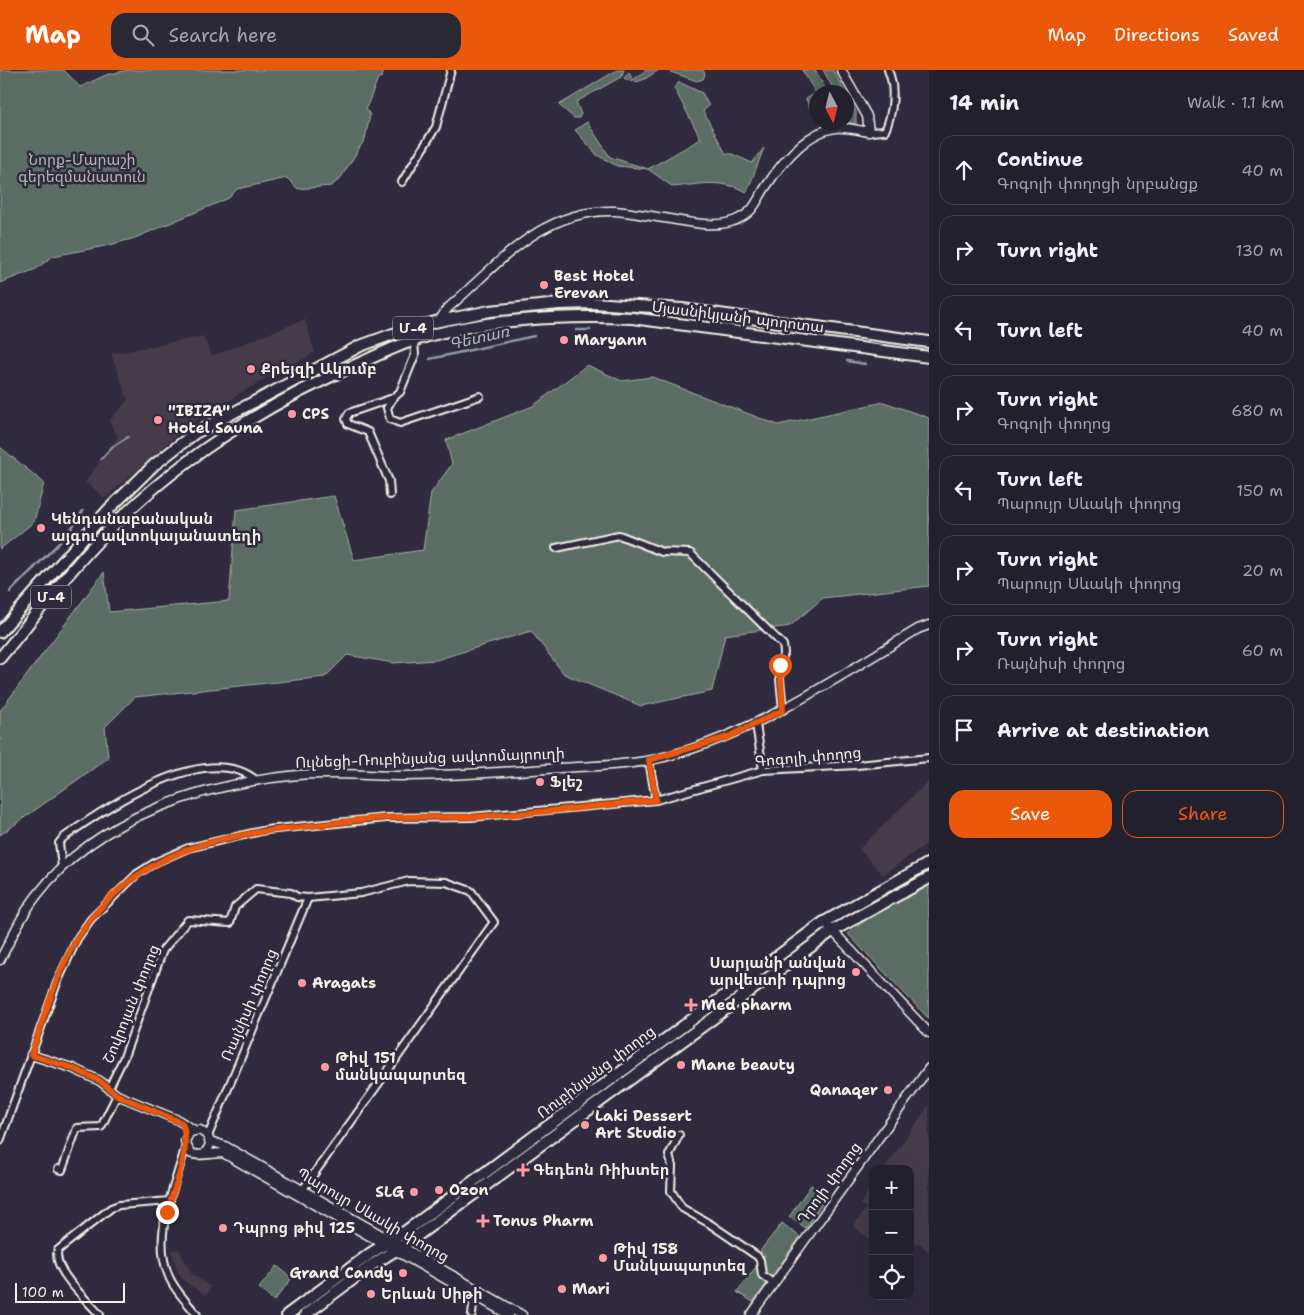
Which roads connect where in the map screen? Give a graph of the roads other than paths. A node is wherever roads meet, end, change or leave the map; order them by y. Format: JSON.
{"nodes":[{"id":1,"x":451,"y":70,"type":"edge"},
{"id":2,"x":841,"y":70,"type":"edge"},
{"id":3,"x":888,"y":70,"type":"edge"},
{"id":4,"x":869,"y":132,"type":"junction"},
{"id":5,"x":402,"y":182,"type":"dead end"},
{"id":6,"x":439,"y":321,"type":"junction"},
{"id":7,"x":414,"y":340,"type":"junction"},
{"id":8,"x":929,"y":342,"type":"edge"},
{"id":9,"x":929,"y":357,"type":"edge"},
{"id":10,"x":480,"y":396,"type":"dead end"},
{"id":11,"x":393,"y":398,"type":"junction"},
{"id":12,"x":390,"y":495,"type":"dead end"},
{"id":13,"x":556,"y":548,"type":"dead end"},
{"id":14,"x":929,"y":625,"type":"edge"},
{"id":15,"x":0,"y":632,"type":"edge"},
{"id":16,"x":0,"y":658,"type":"edge"},
{"id":17,"x":783,"y":710,"type":"junction"},
{"id":18,"x":756,"y":724,"type":"junction"},
{"id":19,"x":929,"y":758,"type":"edge"},
{"id":20,"x":649,"y":760,"type":"junction"},
{"id":21,"x":763,"y":770,"type":"junction"},
{"id":22,"x":257,"y":780,"type":"junction"},
{"id":23,"x":656,"y":800,"type":"junction"},
{"id":24,"x":929,"y":863,"type":"edge"},
{"id":25,"x":62,"y":867,"type":"junction"},
{"id":26,"x":929,"y":878,"type":"edge"},
{"id":27,"x":308,"y":898,"type":"junction"},
{"id":28,"x":824,"y":922,"type":"junction"},
{"id":29,"x":832,"y":931,"type":"junction"},
{"id":30,"x":0,"y":960,"type":"edge"},
{"id":31,"x":929,"y":1033,"type":"edge"},
{"id":32,"x":31,"y":1055,"type":"junction"},
{"id":33,"x":929,"y":1068,"type":"edge"},
{"id":34,"x":109,"y":1088,"type":"junction"},
{"id":35,"x":117,"y":1095,"type":"junction"},
{"id":36,"x":190,"y":1133,"type":"junction"},
{"id":37,"x":679,"y":1135,"type":"dead end"},
{"id":38,"x":207,"y":1136,"type":"junction"},
{"id":39,"x":0,"y":1141,"type":"edge"},
{"id":40,"x":186,"y":1148,"type":"junction"},
{"id":41,"x":205,"y":1153,"type":"junction"},
{"id":42,"x":193,"y":1155,"type":"junction"},
{"id":43,"x":181,"y":1166,"type":"junction"},
{"id":44,"x":58,"y":1169,"type":"dead end"},
{"id":45,"x":300,"y":1193,"type":"junction"},
{"id":46,"x":170,"y":1202,"type":"junction"},
{"id":47,"x":393,"y":1245,"type":"junction"},
{"id":48,"x":774,"y":1284,"type":"junction"},
{"id":49,"x":474,"y":1295,"type":"junction"},
{"id":50,"x":100,"y":1315,"type":"edge"},
{"id":51,"x":197,"y":1315,"type":"edge"},
{"id":52,"x":287,"y":1315,"type":"edge"},
{"id":53,"x":305,"y":1315,"type":"edge"},
{"id":54,"x":472,"y":1315,"type":"edge"},
{"id":55,"x":509,"y":1315,"type":"edge"},
{"id":56,"x":522,"y":1315,"type":"edge"},
{"id":57,"x":751,"y":1315,"type":"edge"}],
"edges":[{"from":1,"to":5,"type":"street"},
{"from":2,"to":4,"type":"street"},
{"from":3,"to":4,"type":"street"},
{"from":4,"to":6,"type":"street"},
{"from":6,"to":8,"type":"main road","name":"Մյասնիկյանի պողոտա","number":"Մ-4"},
{"from":6,"to":15,"type":"main road","name":"Մյասնիկյանի պողոտա","number":"Մ-4"},
{"from":7,"to":9,"type":"main road","name":"Մյասնիկյանի պողոտա","number":"Մ-4"},
{"from":7,"to":11,"type":"street"},
{"from":7,"to":16,"type":"main road","name":"Մյասնիկյանի պողոտա","number":"Մ-4"},
{"from":10,"to":11,"type":"street"},
{"from":11,"to":12,"type":"street"},
{"from":13,"to":17,"type":"street"},
{"from":14,"to":17,"type":"street","name":"Ուլնեցի-Ռուբինյանց ավտոմայրուղի"},
{"from":17,"to":18,"type":"street","name":"Ուլնեցի-Ռուբինյանց ավտոմայրուղի"},
{"from":18,"to":20,"type":"street","name":"Ուլնեցի-Ռուբինյանց ավտոմայրուղի"},
{"from":18,"to":21,"type":"street"},
{"from":19,"to":21,"type":"street","name":"Գոգոլի փողոց"},
{"from":20,"to":22,"type":"street","name":"Ուլնեցի-Ռուբինյանց ավտոմայրուղի"},
{"from":20,"to":23,"type":"street"},
{"from":21,"to":23,"type":"street","name":"Գոգոլի փողոց"},
{"from":22,"to":25,"type":"street","name":"Ուլնեցի-Ռուբինյանց ավտոմայրուղի"},
{"from":22,"to":25,"type":"street"},
{"from":23,"to":32,"type":"street","name":"Գոգոլի փողոց"},
{"from":24,"to":28,"type":"main road","name":"Ռուբինյանց փողոց"},
{"from":25,"to":30,"type":"street","name":"Ուլնեցի-Ռուբինյանց ավտոմայրուղի"},
{"from":26,"to":29,"type":"main road","name":"Ռուբինյանց փողոց"},
{"from":27,"to":34,"type":"street","name":"Շովրոյան փողոց"},
{"from":27,"to":38,"type":"street","name":"Ռայնիսի փողոց"},
{"from":27,"to":45,"type":"street","name":"Շովրոյան փողոց"},
{"from":28,"to":29,"type":"street"},
{"from":28,"to":47,"type":"main road","name":"Ռուբինյանց փողոց"},
{"from":29,"to":31,"type":"street"},
{"from":29,"to":47,"type":"main road","name":"Ռուբինյանց փողոց"},
{"from":32,"to":34,"type":"street"},
{"from":32,"to":39,"type":"street","name":"Գոգոլի փողոց"},
{"from":33,"to":48,"type":"street","name":"Դրոյի փողոց"},
{"from":34,"to":35,"type":"street"},
{"from":35,"to":36,"type":"street"},
{"from":35,"to":44,"type":"street"},
{"from":36,"to":38,"type":"street","name":"Պարույր Սևակի փողոց"},
{"from":36,"to":40,"type":"street"},
{"from":37,"to":48,"type":"street"},
{"from":38,"to":41,"type":"street"},
{"from":38,"to":45,"type":"street","name":"Պարույր Սևակի փողոց"},
{"from":40,"to":42,"type":"street"},
{"from":40,"to":43,"type":"street"},
{"from":41,"to":42,"type":"street","name":"Պարույր Սևակի փողոց"},
{"from":41,"to":45,"type":"street","name":"Պարույր Սևակի փողոց"},
{"from":42,"to":43,"type":"street"},
{"from":43,"to":46,"type":"street"},
{"from":45,"to":47,"type":"street","name":"Պարույր Սևակի փողոց"},
{"from":46,"to":50,"type":"street"},
{"from":46,"to":51,"type":"street"},
{"from":47,"to":49,"type":"street","name":"Պարույր Սևակի փողոց"},
{"from":47,"to":52,"type":"main road","name":"Ռուբինյանց փողոց"},
{"from":47,"to":53,"type":"main road","name":"Ռուբինյանց փողոց"},
{"from":47,"to":56,"type":"street","name":"Պարույր Սևակի փողոց"},
{"from":48,"to":57,"type":"street","name":"Դրոյի փողոց"},
{"from":49,"to":54,"type":"street"},
{"from":49,"to":55,"type":"street","name":"Պարույր Սևակի փողոց"}]}
